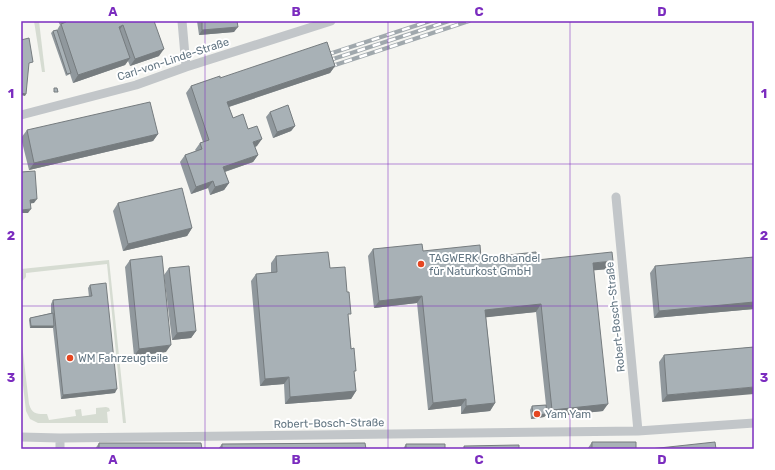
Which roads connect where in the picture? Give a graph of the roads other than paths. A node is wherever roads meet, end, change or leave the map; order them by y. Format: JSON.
{"nodes":[{"id":1,"x":182,"y":21,"type":"edge"},
{"id":2,"x":331,"y":21,"type":"edge"},
{"id":3,"x":186,"y":67,"type":"junction"},
{"id":4,"x":21,"y":115,"type":"edge"},
{"id":5,"x":616,"y":197,"type":"dead end"},
{"id":6,"x":754,"y":423,"type":"edge"},
{"id":7,"x":638,"y":431,"type":"junction"},
{"id":8,"x":21,"y":437,"type":"edge"},
{"id":9,"x":60,"y":438,"type":"junction"},
{"id":10,"x":60,"y":449,"type":"edge"}],
"edges":[{"from":1,"to":3,"type":"street"},
{"from":2,"to":3,"type":"street","name":"Carl-von-Linde-Straße"},
{"from":3,"to":4,"type":"street","name":"Carl-von-Linde-Straße"},
{"from":5,"to":7,"type":"street","name":"Robert-Bosch-Straße"},
{"from":6,"to":7,"type":"street","name":"Robert-Bosch-Straße"},
{"from":7,"to":9,"type":"street","name":"Robert-Bosch-Straße"},
{"from":8,"to":9,"type":"street","name":"Robert-Bosch-Straße"},
{"from":9,"to":10,"type":"street"}]}
